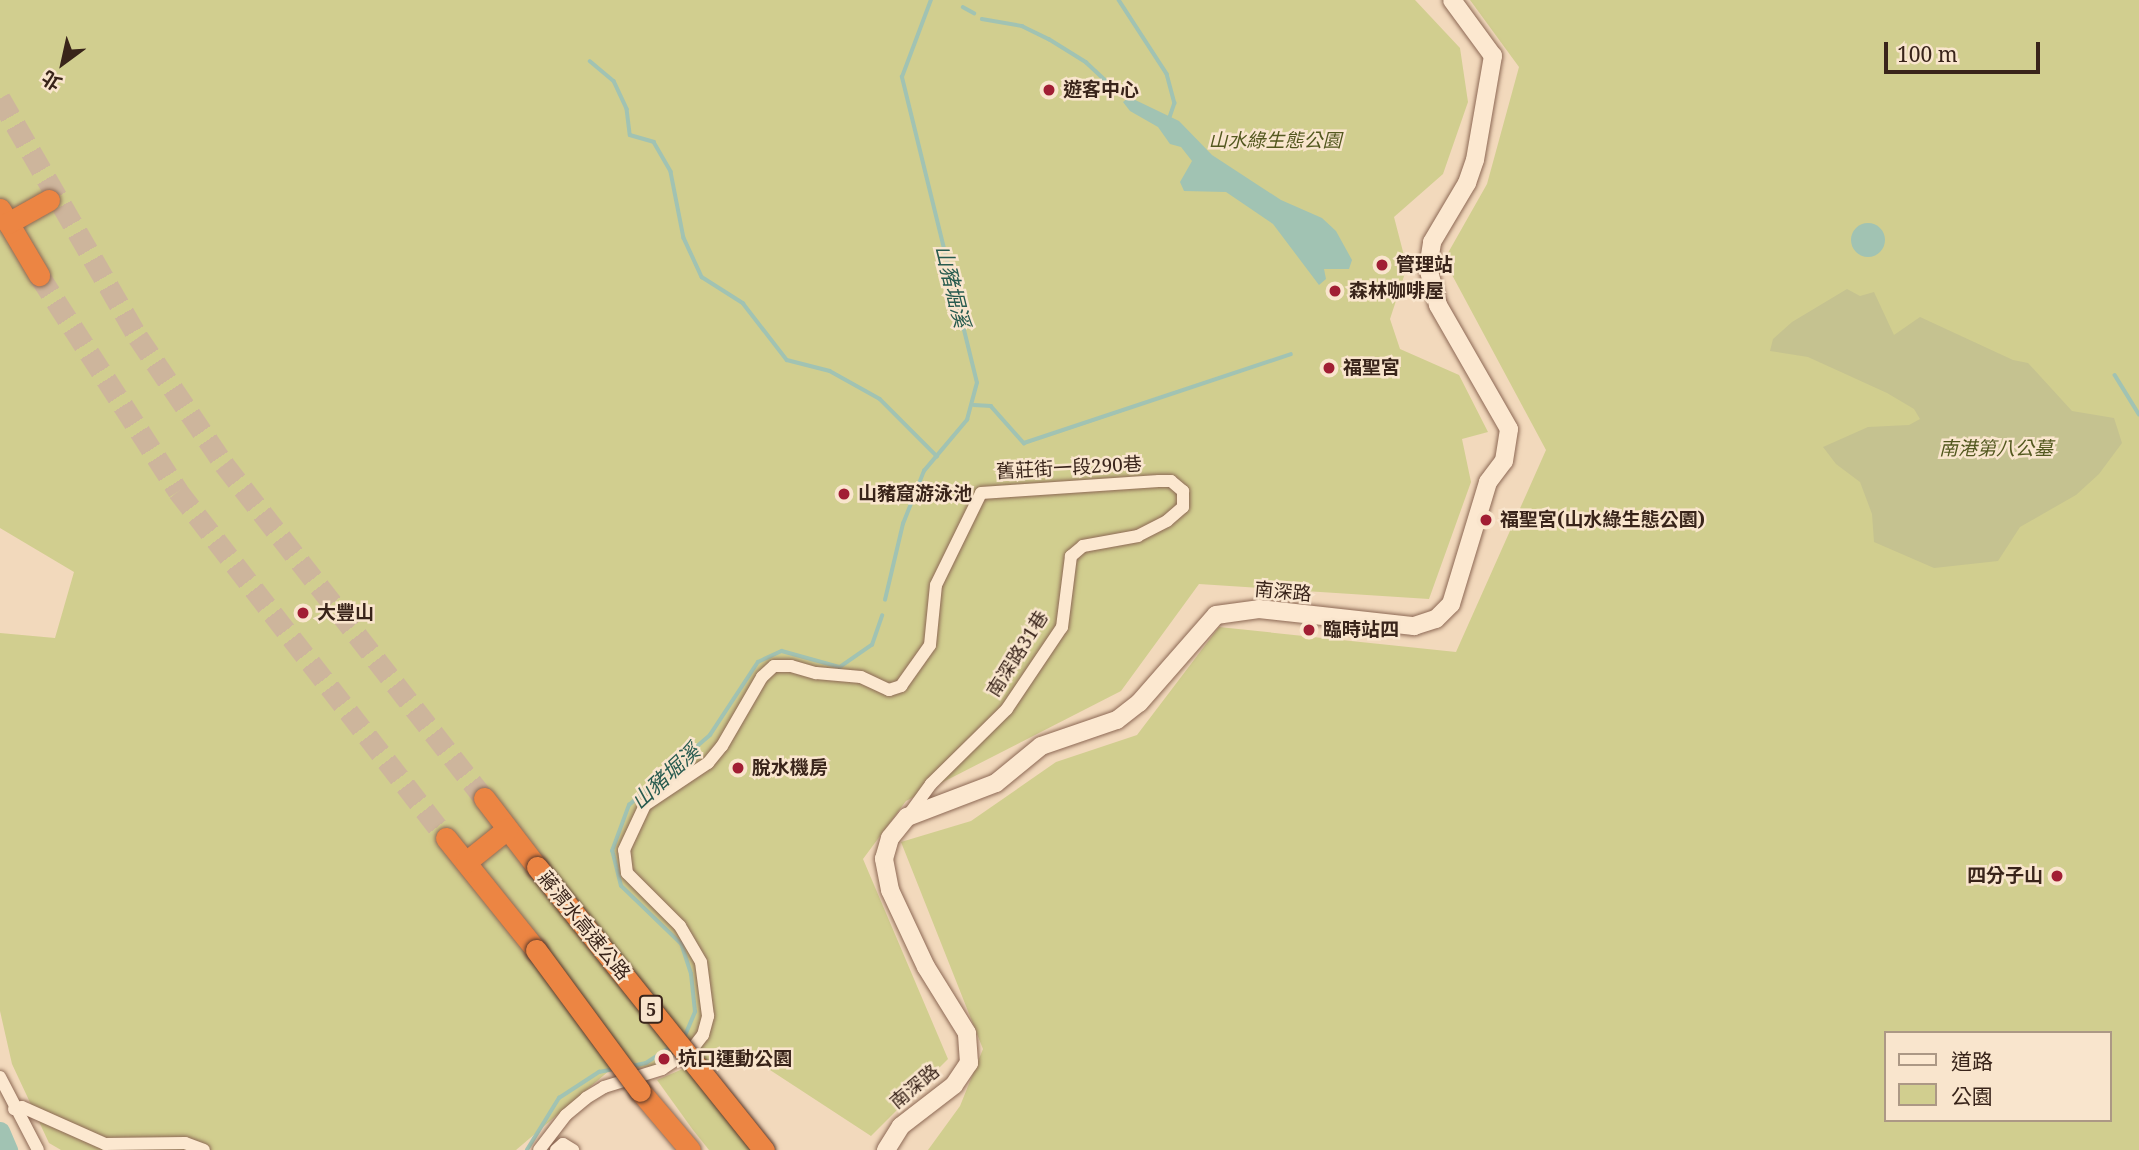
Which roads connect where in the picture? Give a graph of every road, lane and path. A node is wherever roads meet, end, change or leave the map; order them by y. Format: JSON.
{"nodes":[{"id":1,"x":1452,"y":0,"type":"edge"},
{"id":2,"x":49,"y":201,"type":"dead end"},
{"id":3,"x":4,"y":216,"type":"edge"},
{"id":4,"x":38,"y":275,"type":"tunnel mouth"},
{"id":5,"x":1145,"y":530,"type":"joint"},
{"id":6,"x":484,"y":798,"type":"tunnel mouth"},
{"id":7,"x":907,"y":817,"type":"junction"},
{"id":8,"x":507,"y":829,"type":"junction"},
{"id":9,"x":446,"y":838,"type":"tunnel mouth"},
{"id":10,"x":466,"y":862,"type":"junction"},
{"id":11,"x":0,"y":1077,"type":"edge"},
{"id":12,"x":640,"y":1091,"type":"junction"},
{"id":13,"x":14,"y":1109,"type":"junction"},
{"id":14,"x":38,"y":1150,"type":"edge"},
{"id":15,"x":204,"y":1150,"type":"edge"},
{"id":16,"x":539,"y":1150,"type":"edge"},
{"id":17,"x":679,"y":1150,"type":"edge"},
{"id":18,"x":690,"y":1150,"type":"edge"},
{"id":19,"x":764,"y":1150,"type":"edge"},
{"id":20,"x":886,"y":1150,"type":"edge"}],
"edges":[{"from":1,"to":7,"type":"main road","name":"南深路"},
{"from":2,"to":3,"type":"highway"},
{"from":3,"to":4,"type":"highway"},
{"from":5,"to":7,"type":"street","name":"南深路31巷"},
{"from":5,"to":16,"type":"street","name":"舊莊街一段290巷"},
{"from":6,"to":8,"type":"highway","name":"蔣渭水高速公路","number":"5"},
{"from":7,"to":20,"type":"main road","name":"南深路"},
{"from":8,"to":10,"type":"highway"},
{"from":8,"to":19,"type":"highway","name":"蔣渭水高速公路","number":"5","bridge":true},
{"from":9,"to":10,"type":"highway"},
{"from":10,"to":12,"type":"highway","bridge":true},
{"from":11,"to":13,"type":"street"},
{"from":12,"to":17,"type":"highway"},
{"from":12,"to":18,"type":"highway"},
{"from":13,"to":14,"type":"street"},
{"from":13,"to":15,"type":"street"}]}
